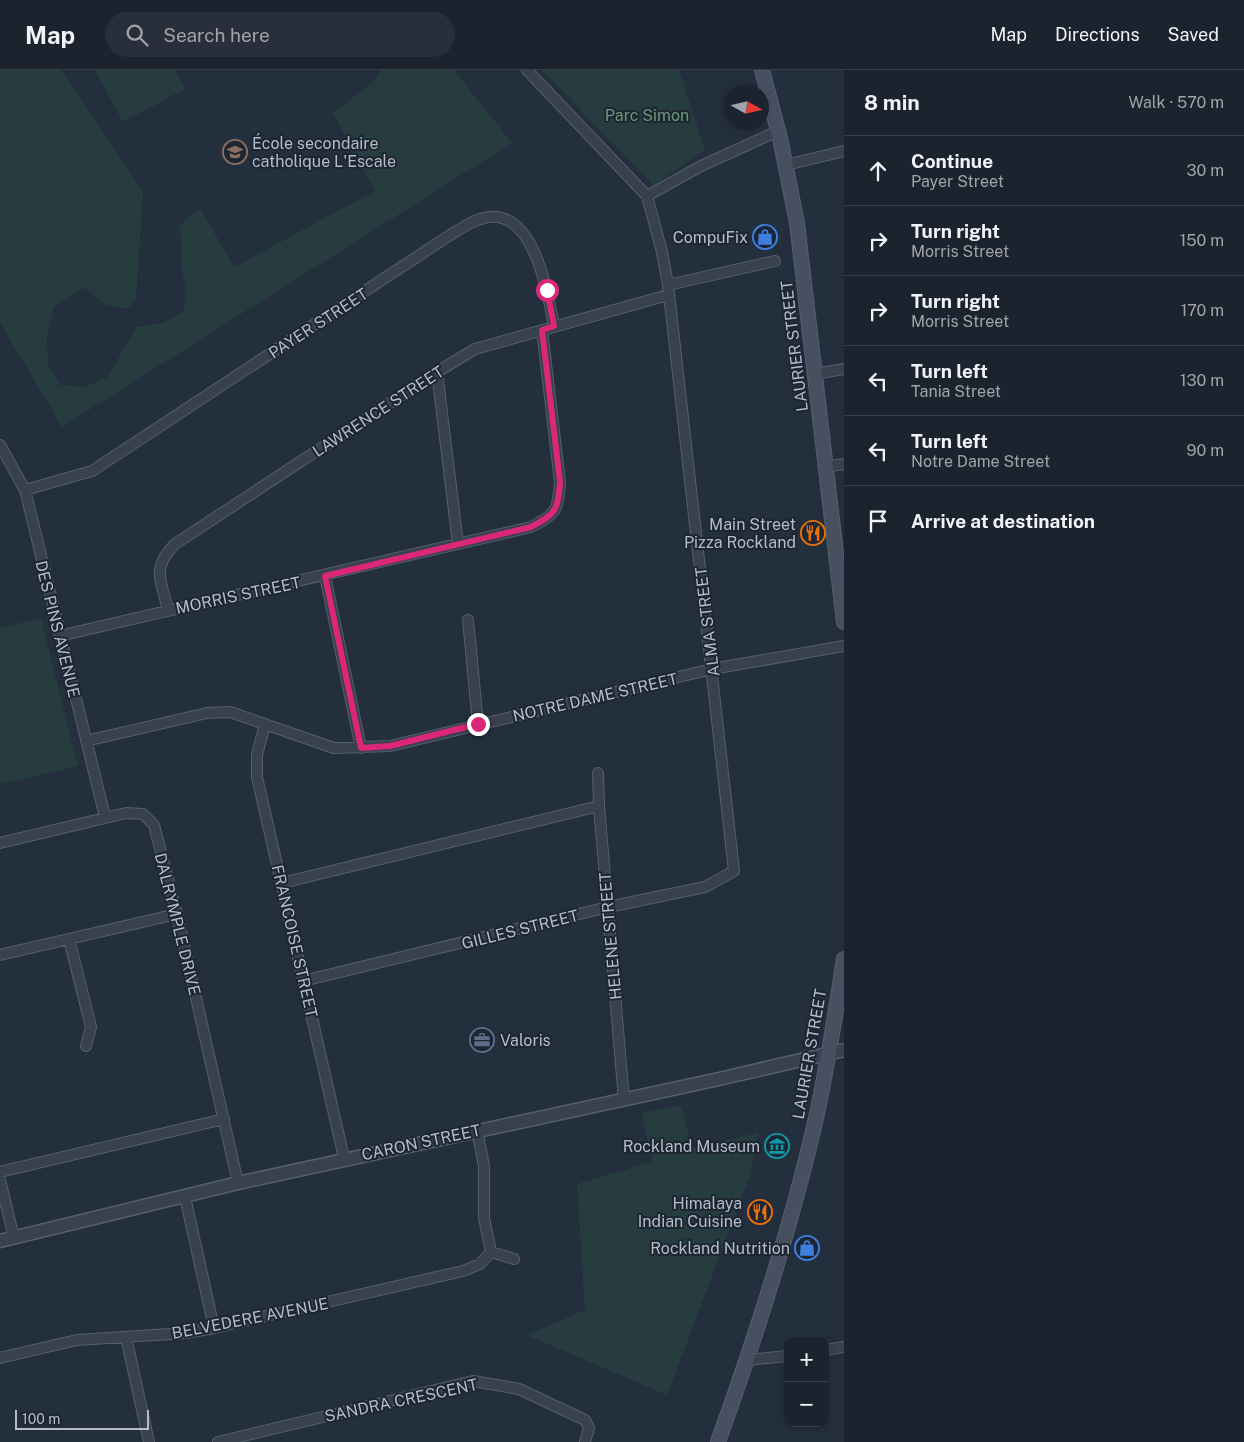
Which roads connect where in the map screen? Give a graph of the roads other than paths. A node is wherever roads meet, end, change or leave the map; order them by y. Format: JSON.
{"nodes":[{"id":1,"x":527,"y":70,"type":"edge"},
{"id":2,"x":762,"y":70,"type":"edge"},
{"id":3,"x":778,"y":131,"type":"junction"},
{"id":4,"x":844,"y":151,"type":"edge"},
{"id":5,"x":786,"y":165,"type":"junction"},
{"id":6,"x":647,"y":196,"type":"junction"},
{"id":7,"x":775,"y":261,"type":"dead end"},
{"id":8,"x":668,"y":290,"type":"junction"},
{"id":9,"x":554,"y":326,"type":"junction"},
{"id":10,"x":542,"y":330,"type":"junction"},
{"id":11,"x":844,"y":369,"type":"edge"},
{"id":12,"x":437,"y":372,"type":"junction"},
{"id":13,"x":815,"y":374,"type":"junction"},
{"id":14,"x":0,"y":445,"type":"edge"},
{"id":15,"x":844,"y":464,"type":"edge"},
{"id":16,"x":826,"y":467,"type":"junction"},
{"id":17,"x":25,"y":490,"type":"junction"},
{"id":18,"x":458,"y":544,"type":"junction"},
{"id":19,"x":325,"y":576,"type":"junction"},
{"id":20,"x":168,"y":610,"type":"junction"},
{"id":21,"x":468,"y":620,"type":"dead end"},
{"id":22,"x":844,"y":622,"type":"edge"},
{"id":23,"x":60,"y":636,"type":"junction"},
{"id":24,"x":844,"y":646,"type":"edge"},
{"id":25,"x":712,"y":669,"type":"junction"},
{"id":26,"x":266,"y":724,"type":"junction"},
{"id":27,"x":478,"y":724,"type":"junction"},
{"id":28,"x":86,"y":741,"type":"junction"},
{"id":29,"x":361,"y":748,"type":"junction"},
{"id":30,"x":598,"y":773,"type":"dead end"},
{"id":31,"x":599,"y":806,"type":"junction"},
{"id":32,"x":105,"y":817,"type":"junction"},
{"id":33,"x":0,"y":844,"type":"edge"},
{"id":34,"x":734,"y":871,"type":"joint"},
{"id":35,"x":282,"y":883,"type":"junction"},
{"id":36,"x":608,"y":907,"type":"junction"},
{"id":37,"x":177,"y":914,"type":"junction"},
{"id":38,"x":69,"y":939,"type":"junction"},
{"id":39,"x":0,"y":955,"type":"edge"},
{"id":40,"x":844,"y":959,"type":"edge"},
{"id":41,"x":303,"y":981,"type":"junction"},
{"id":42,"x":86,"y":1046,"type":"dead end"},
{"id":43,"x":844,"y":1050,"type":"edge"},
{"id":44,"x":828,"y":1053,"type":"junction"},
{"id":45,"x":624,"y":1100,"type":"junction"},
{"id":46,"x":224,"y":1119,"type":"junction"},
{"id":47,"x":477,"y":1130,"type":"junction"},
{"id":48,"x":344,"y":1158,"type":"junction"},
{"id":49,"x":0,"y":1172,"type":"edge"},
{"id":50,"x":0,"y":1180,"type":"edge"},
{"id":51,"x":238,"y":1182,"type":"junction"},
{"id":52,"x":185,"y":1197,"type":"junction"},
{"id":53,"x":14,"y":1238,"type":"junction"},
{"id":54,"x":0,"y":1241,"type":"edge"},
{"id":55,"x":491,"y":1252,"type":"junction"},
{"id":56,"x":514,"y":1259,"type":"dead end"},
{"id":57,"x":214,"y":1328,"type":"junction"},
{"id":58,"x":126,"y":1337,"type":"junction"},
{"id":59,"x":844,"y":1347,"type":"edge"},
{"id":60,"x":829,"y":1349,"type":"edge"},
{"id":61,"x":784,"y":1356,"type":"edge"},
{"id":62,"x":0,"y":1358,"type":"edge"},
{"id":63,"x":747,"y":1360,"type":"junction"},
{"id":64,"x":149,"y":1442,"type":"edge"},
{"id":65,"x":218,"y":1442,"type":"edge"},
{"id":66,"x":585,"y":1442,"type":"edge"},
{"id":67,"x":718,"y":1442,"type":"edge"}],
"edges":[{"from":1,"to":6,"type":"street"},
{"from":2,"to":3,"type":"main road","name":"LAURIER STREET"},
{"from":3,"to":5,"type":"main road","name":"LAURIER STREET"},
{"from":3,"to":6,"type":"street"},
{"from":4,"to":5,"type":"street"},
{"from":5,"to":13,"type":"main road","name":"LAURIER STREET"},
{"from":6,"to":8,"type":"street","name":"ALMA STREET"},
{"from":7,"to":8,"type":"street","name":"LAWRENCE STREET"},
{"from":8,"to":9,"type":"street","name":"LAWRENCE STREET"},
{"from":8,"to":25,"type":"street","name":"ALMA STREET"},
{"from":9,"to":10,"type":"street","name":"LAWRENCE STREET"},
{"from":9,"to":17,"type":"street","name":"PAYER STREET"},
{"from":10,"to":12,"type":"street","name":"LAWRENCE STREET"},
{"from":10,"to":18,"type":"street","name":"MORRIS STREET"},
{"from":11,"to":13,"type":"street"},
{"from":12,"to":18,"type":"street"},
{"from":12,"to":20,"type":"street","name":"LAWRENCE STREET"},
{"from":13,"to":16,"type":"main road","name":"LAURIER STREET"},
{"from":14,"to":17,"type":"street","name":"DES PINS AVENUE"},
{"from":15,"to":16,"type":"street"},
{"from":16,"to":22,"type":"main road","name":"LAURIER STREET"},
{"from":17,"to":23,"type":"street","name":"DES PINS AVENUE"},
{"from":18,"to":19,"type":"street","name":"MORRIS STREET"},
{"from":19,"to":20,"type":"street","name":"MORRIS STREET"},
{"from":19,"to":29,"type":"street"},
{"from":20,"to":23,"type":"street","name":"MORRIS STREET"},
{"from":21,"to":27,"type":"street"},
{"from":23,"to":28,"type":"street","name":"DES PINS AVENUE"},
{"from":24,"to":25,"type":"street","name":"NOTRE DAME STREET"},
{"from":25,"to":27,"type":"street","name":"NOTRE DAME STREET"},
{"from":25,"to":34,"type":"street","name":"ALMA STREET"},
{"from":26,"to":28,"type":"street","name":"NOTRE DAME STREET"},
{"from":26,"to":29,"type":"street","name":"NOTRE DAME STREET"},
{"from":26,"to":35,"type":"street","name":"FRANCOISE STREET"},
{"from":27,"to":29,"type":"street","name":"NOTRE DAME STREET"},
{"from":28,"to":32,"type":"street","name":"DES PINS AVENUE"},
{"from":30,"to":31,"type":"street","name":"HELENE STREET"},
{"from":31,"to":35,"type":"street"},
{"from":31,"to":36,"type":"street","name":"HELENE STREET"},
{"from":32,"to":33,"type":"street","name":"DALRYMPLE DRIVE"},
{"from":32,"to":37,"type":"street","name":"DALRYMPLE DRIVE"},
{"from":34,"to":36,"type":"street","name":"GILLES STREET"},
{"from":35,"to":41,"type":"street","name":"FRANCOISE STREET"},
{"from":36,"to":41,"type":"street","name":"GILLES STREET"},
{"from":36,"to":45,"type":"street","name":"HELENE STREET"},
{"from":37,"to":38,"type":"street"},
{"from":37,"to":46,"type":"street","name":"DALRYMPLE DRIVE"},
{"from":38,"to":39,"type":"street"},
{"from":38,"to":42,"type":"street"},
{"from":40,"to":44,"type":"main road","name":"LAURIER STREET"},
{"from":41,"to":48,"type":"street","name":"FRANCOISE STREET"},
{"from":43,"to":44,"type":"street","name":"CARON STREET"},
{"from":44,"to":45,"type":"street","name":"CARON STREET"},
{"from":44,"to":63,"type":"main road","name":"LAURIER STREET"},
{"from":45,"to":47,"type":"street","name":"CARON STREET"},
{"from":46,"to":49,"type":"street"},
{"from":46,"to":51,"type":"street","name":"DALRYMPLE DRIVE"},
{"from":47,"to":48,"type":"street","name":"CARON STREET"},
{"from":47,"to":55,"type":"street"},
{"from":48,"to":51,"type":"street","name":"CARON STREET"},
{"from":50,"to":53,"type":"street"},
{"from":51,"to":52,"type":"street","name":"CARON STREET"},
{"from":52,"to":53,"type":"street","name":"CARON STREET"},
{"from":52,"to":57,"type":"street"},
{"from":53,"to":54,"type":"street","name":"CARON STREET"},
{"from":55,"to":56,"type":"street"},
{"from":55,"to":57,"type":"street","name":"BELVEDERE AVENUE"},
{"from":57,"to":58,"type":"street","name":"BELVEDERE AVENUE"},
{"from":58,"to":62,"type":"street","name":"BELVEDERE AVENUE"},
{"from":58,"to":64,"type":"street"},
{"from":59,"to":60,"type":"street"},
{"from":61,"to":63,"type":"street"},
{"from":63,"to":67,"type":"main road","name":"LAURIER STREET"},
{"from":65,"to":66,"type":"street","name":"SANDRA CRESCENT"}]}
